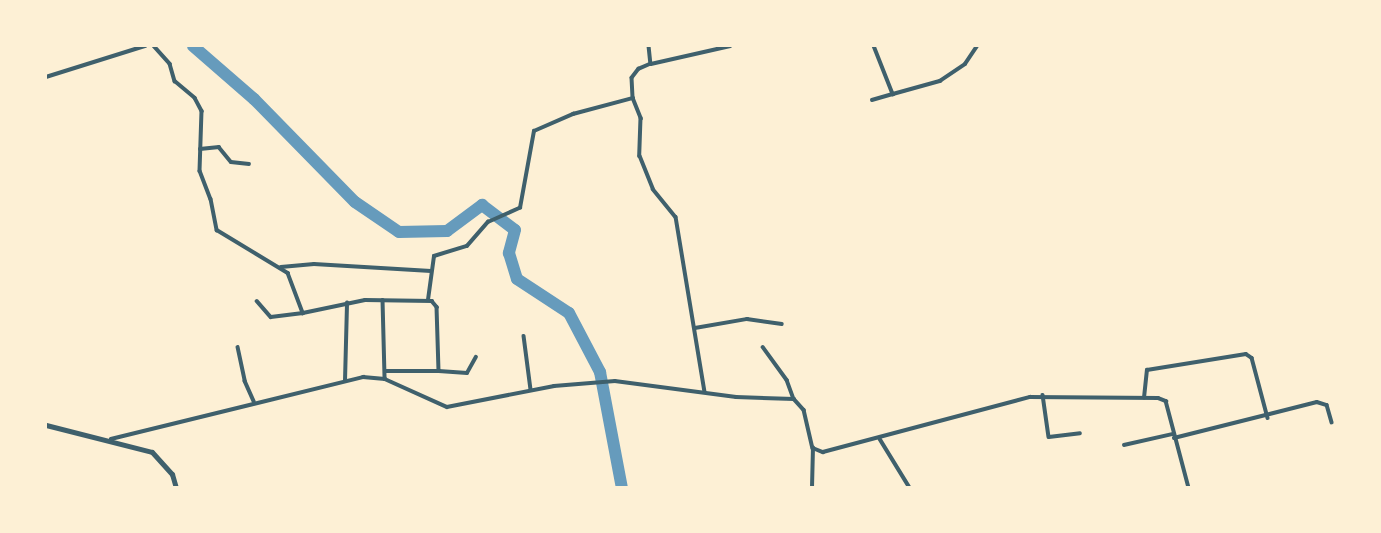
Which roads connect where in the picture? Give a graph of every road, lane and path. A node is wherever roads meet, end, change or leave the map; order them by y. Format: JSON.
{"nodes":[{"id":1,"x":145,"y":46,"type":"edge"},
{"id":2,"x":154,"y":46,"type":"edge"},
{"id":3,"x":649,"y":46,"type":"edge"},
{"id":4,"x":730,"y":46,"type":"edge"},
{"id":5,"x":874,"y":46,"type":"edge"},
{"id":6,"x":977,"y":46,"type":"edge"},
{"id":7,"x":651,"y":64,"type":"junction"},
{"id":8,"x":46,"y":77,"type":"edge"},
{"id":9,"x":893,"y":94,"type":"junction"},
{"id":10,"x":633,"y":98,"type":"junction"},
{"id":11,"x":872,"y":100,"type":"dead end"},
{"id":12,"x":200,"y":149,"type":"junction"},
{"id":13,"x":250,"y":164,"type":"dead end"},
{"id":14,"x":279,"y":268,"type":"junction"},
{"id":15,"x":431,"y":271,"type":"junction"},
{"id":16,"x":383,"y":300,"type":"junction"},
{"id":17,"x":257,"y":301,"type":"dead end"},
{"id":18,"x":428,"y":301,"type":"junction"},
{"id":19,"x":347,"y":303,"type":"junction"},
{"id":20,"x":303,"y":313,"type":"junction"},
{"id":21,"x":782,"y":324,"type":"dead end"},
{"id":22,"x":695,"y":328,"type":"junction"},
{"id":23,"x":523,"y":336,"type":"dead end"},
{"id":24,"x":238,"y":347,"type":"dead end"},
{"id":25,"x":763,"y":347,"type":"dead end"},
{"id":26,"x":476,"y":357,"type":"dead end"},
{"id":27,"x":439,"y":371,"type":"junction"},
{"id":28,"x":385,"y":372,"type":"junction"},
{"id":29,"x":386,"y":379,"type":"junction"},
{"id":30,"x":345,"y":380,"type":"junction"},
{"id":31,"x":531,"y":390,"type":"junction"},
{"id":32,"x":705,"y":392,"type":"junction"},
{"id":33,"x":1043,"y":395,"type":"junction"},
{"id":34,"x":1144,"y":398,"type":"junction"},
{"id":35,"x":794,"y":399,"type":"junction"},
{"id":36,"x":254,"y":401,"type":"junction"},
{"id":37,"x":1268,"y":418,"type":"junction"},
{"id":38,"x":1332,"y":422,"type":"dead end"},
{"id":39,"x":46,"y":425,"type":"edge"},
{"id":40,"x":1080,"y":433,"type":"dead end"},
{"id":41,"x":1174,"y":436,"type":"junction"},
{"id":42,"x":111,"y":439,"type":"junction"},
{"id":43,"x":880,"y":439,"type":"junction"},
{"id":44,"x":1124,"y":445,"type":"dead end"},
{"id":45,"x":813,"y":448,"type":"junction"},
{"id":46,"x":176,"y":488,"type":"edge"},
{"id":47,"x":812,"y":488,"type":"edge"},
{"id":48,"x":910,"y":488,"type":"edge"},
{"id":49,"x":1189,"y":488,"type":"edge"}],
"edges":[{"from":1,"to":8,"type":"street"},
{"from":2,"to":12,"type":"street"},
{"from":3,"to":7,"type":"street"},
{"from":4,"to":7,"type":"street"},
{"from":5,"to":9,"type":"street"},
{"from":6,"to":9,"type":"street"},
{"from":7,"to":10,"type":"street"},
{"from":9,"to":11,"type":"street"},
{"from":10,"to":15,"type":"street"},
{"from":10,"to":22,"type":"street"},
{"from":12,"to":13,"type":"street"},
{"from":12,"to":14,"type":"street"},
{"from":14,"to":15,"type":"street"},
{"from":14,"to":20,"type":"street"},
{"from":15,"to":18,"type":"street"},
{"from":16,"to":18,"type":"street"},
{"from":16,"to":19,"type":"street"},
{"from":16,"to":28,"type":"street"},
{"from":17,"to":20,"type":"street"},
{"from":18,"to":27,"type":"street"},
{"from":19,"to":20,"type":"street"},
{"from":19,"to":30,"type":"street"},
{"from":21,"to":22,"type":"street"},
{"from":22,"to":32,"type":"street"},
{"from":23,"to":31,"type":"street"},
{"from":24,"to":36,"type":"street"},
{"from":25,"to":35,"type":"street"},
{"from":26,"to":27,"type":"street"},
{"from":27,"to":28,"type":"street"},
{"from":28,"to":29,"type":"street"},
{"from":29,"to":30,"type":"street"},
{"from":29,"to":31,"type":"street"},
{"from":30,"to":36,"type":"street"},
{"from":31,"to":32,"type":"street"},
{"from":32,"to":35,"type":"street"},
{"from":33,"to":34,"type":"street"},
{"from":33,"to":40,"type":"street"},
{"from":33,"to":43,"type":"street"},
{"from":34,"to":37,"type":"street"},
{"from":34,"to":41,"type":"street"},
{"from":35,"to":45,"type":"street"},
{"from":36,"to":42,"type":"street"},
{"from":37,"to":38,"type":"street"},
{"from":37,"to":41,"type":"street"},
{"from":39,"to":42,"type":"street"},
{"from":41,"to":44,"type":"street"},
{"from":41,"to":49,"type":"street"},
{"from":42,"to":46,"type":"street"},
{"from":43,"to":45,"type":"street"},
{"from":43,"to":48,"type":"street"},
{"from":45,"to":47,"type":"street"}]}
